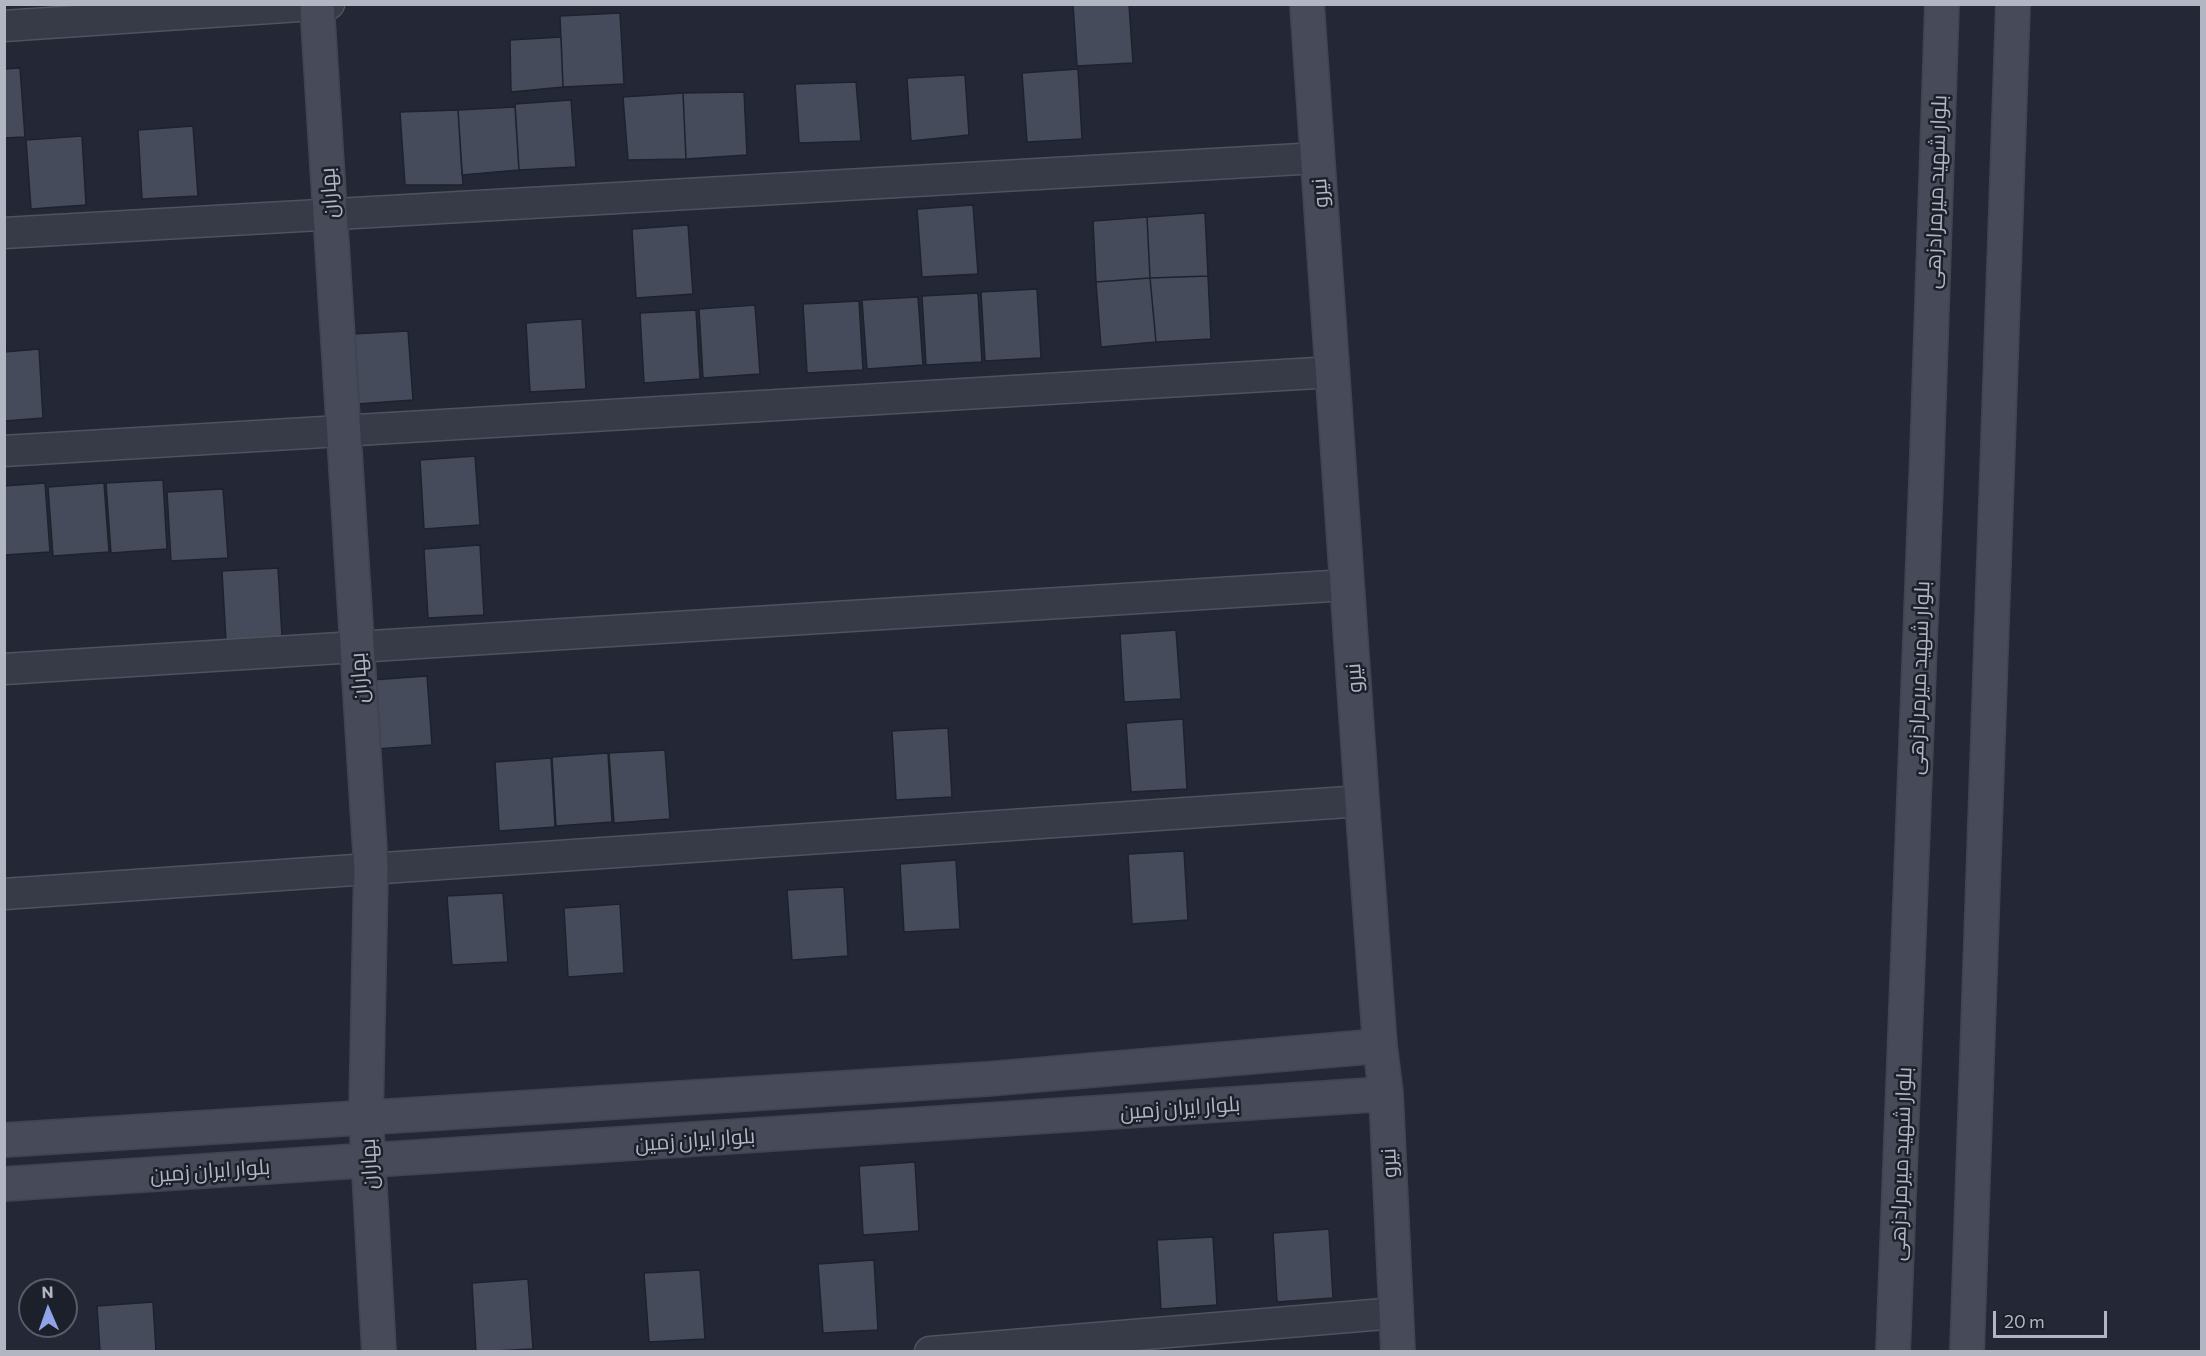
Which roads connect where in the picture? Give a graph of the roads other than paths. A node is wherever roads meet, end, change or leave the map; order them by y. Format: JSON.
{"nodes":[{"id":1,"x":329,"y":4,"type":"edge"},
{"id":2,"x":1307,"y":4,"type":"edge"},
{"id":3,"x":1942,"y":4,"type":"edge"},
{"id":4,"x":2013,"y":4,"type":"edge"},
{"id":5,"x":317,"y":5,"type":"edge"},
{"id":6,"x":4,"y":26,"type":"edge"},
{"id":7,"x":1318,"y":158,"type":"junction"},
{"id":8,"x":330,"y":213,"type":"junction"},
{"id":9,"x":4,"y":233,"type":"edge"},
{"id":10,"x":1333,"y":372,"type":"junction"},
{"id":11,"x":344,"y":432,"type":"junction"},
{"id":12,"x":4,"y":451,"type":"edge"},
{"id":13,"x":1347,"y":585,"type":"junction"},
{"id":14,"x":357,"y":646,"type":"junction"},
{"id":15,"x":4,"y":669,"type":"edge"},
{"id":16,"x":1362,"y":801,"type":"junction"},
{"id":17,"x":371,"y":868,"type":"junction"},
{"id":18,"x":4,"y":894,"type":"edge"},
{"id":19,"x":1380,"y":1046,"type":"junction"},
{"id":20,"x":1386,"y":1094,"type":"junction"},
{"id":21,"x":366,"y":1116,"type":"junction"},
{"id":22,"x":4,"y":1140,"type":"edge"},
{"id":23,"x":369,"y":1161,"type":"junction"},
{"id":24,"x":4,"y":1184,"type":"edge"},
{"id":25,"x":1396,"y":1313,"type":"junction"},
{"id":26,"x":379,"y":1352,"type":"edge"},
{"id":27,"x":930,"y":1352,"type":"edge"},
{"id":28,"x":1398,"y":1352,"type":"edge"},
{"id":29,"x":1893,"y":1352,"type":"edge"},
{"id":30,"x":1967,"y":1352,"type":"edge"}],
"edges":[{"from":1,"to":5,"type":"street"},
{"from":2,"to":7,"type":"street","name":"نیرو"},
{"from":3,"to":29,"type":"street","name":"بلوار شهید میرمرادزهی"},
{"from":4,"to":30,"type":"street"},
{"from":5,"to":6,"type":"street"},
{"from":5,"to":8,"type":"street","name":"بهاران"},
{"from":7,"to":8,"type":"street"},
{"from":7,"to":10,"type":"street","name":"نیرو"},
{"from":8,"to":9,"type":"street"},
{"from":8,"to":11,"type":"street","name":"بهاران"},
{"from":10,"to":11,"type":"street"},
{"from":10,"to":13,"type":"street","name":"نیرو"},
{"from":11,"to":12,"type":"street"},
{"from":11,"to":14,"type":"street","name":"بهاران"},
{"from":13,"to":14,"type":"street"},
{"from":13,"to":16,"type":"street","name":"نیرو"},
{"from":14,"to":15,"type":"street"},
{"from":14,"to":17,"type":"street","name":"بهاران"},
{"from":16,"to":17,"type":"street"},
{"from":16,"to":19,"type":"street","name":"نیرو"},
{"from":17,"to":18,"type":"street"},
{"from":17,"to":21,"type":"street","name":"بهاران"},
{"from":19,"to":20,"type":"street","name":"نیرو"},
{"from":19,"to":21,"type":"street","name":"بلوار ایران زمین"},
{"from":20,"to":23,"type":"street","name":"بلوار ایران زمین"},
{"from":20,"to":25,"type":"street","name":"نیرو"},
{"from":21,"to":22,"type":"street","name":"بلوار ایران زمین"},
{"from":21,"to":23,"type":"street","name":"بهاران"},
{"from":23,"to":24,"type":"street","name":"بلوار ایران زمین"},
{"from":23,"to":26,"type":"street","name":"بهاران"},
{"from":25,"to":27,"type":"street"},
{"from":25,"to":28,"type":"street","name":"نیرو"}]}
